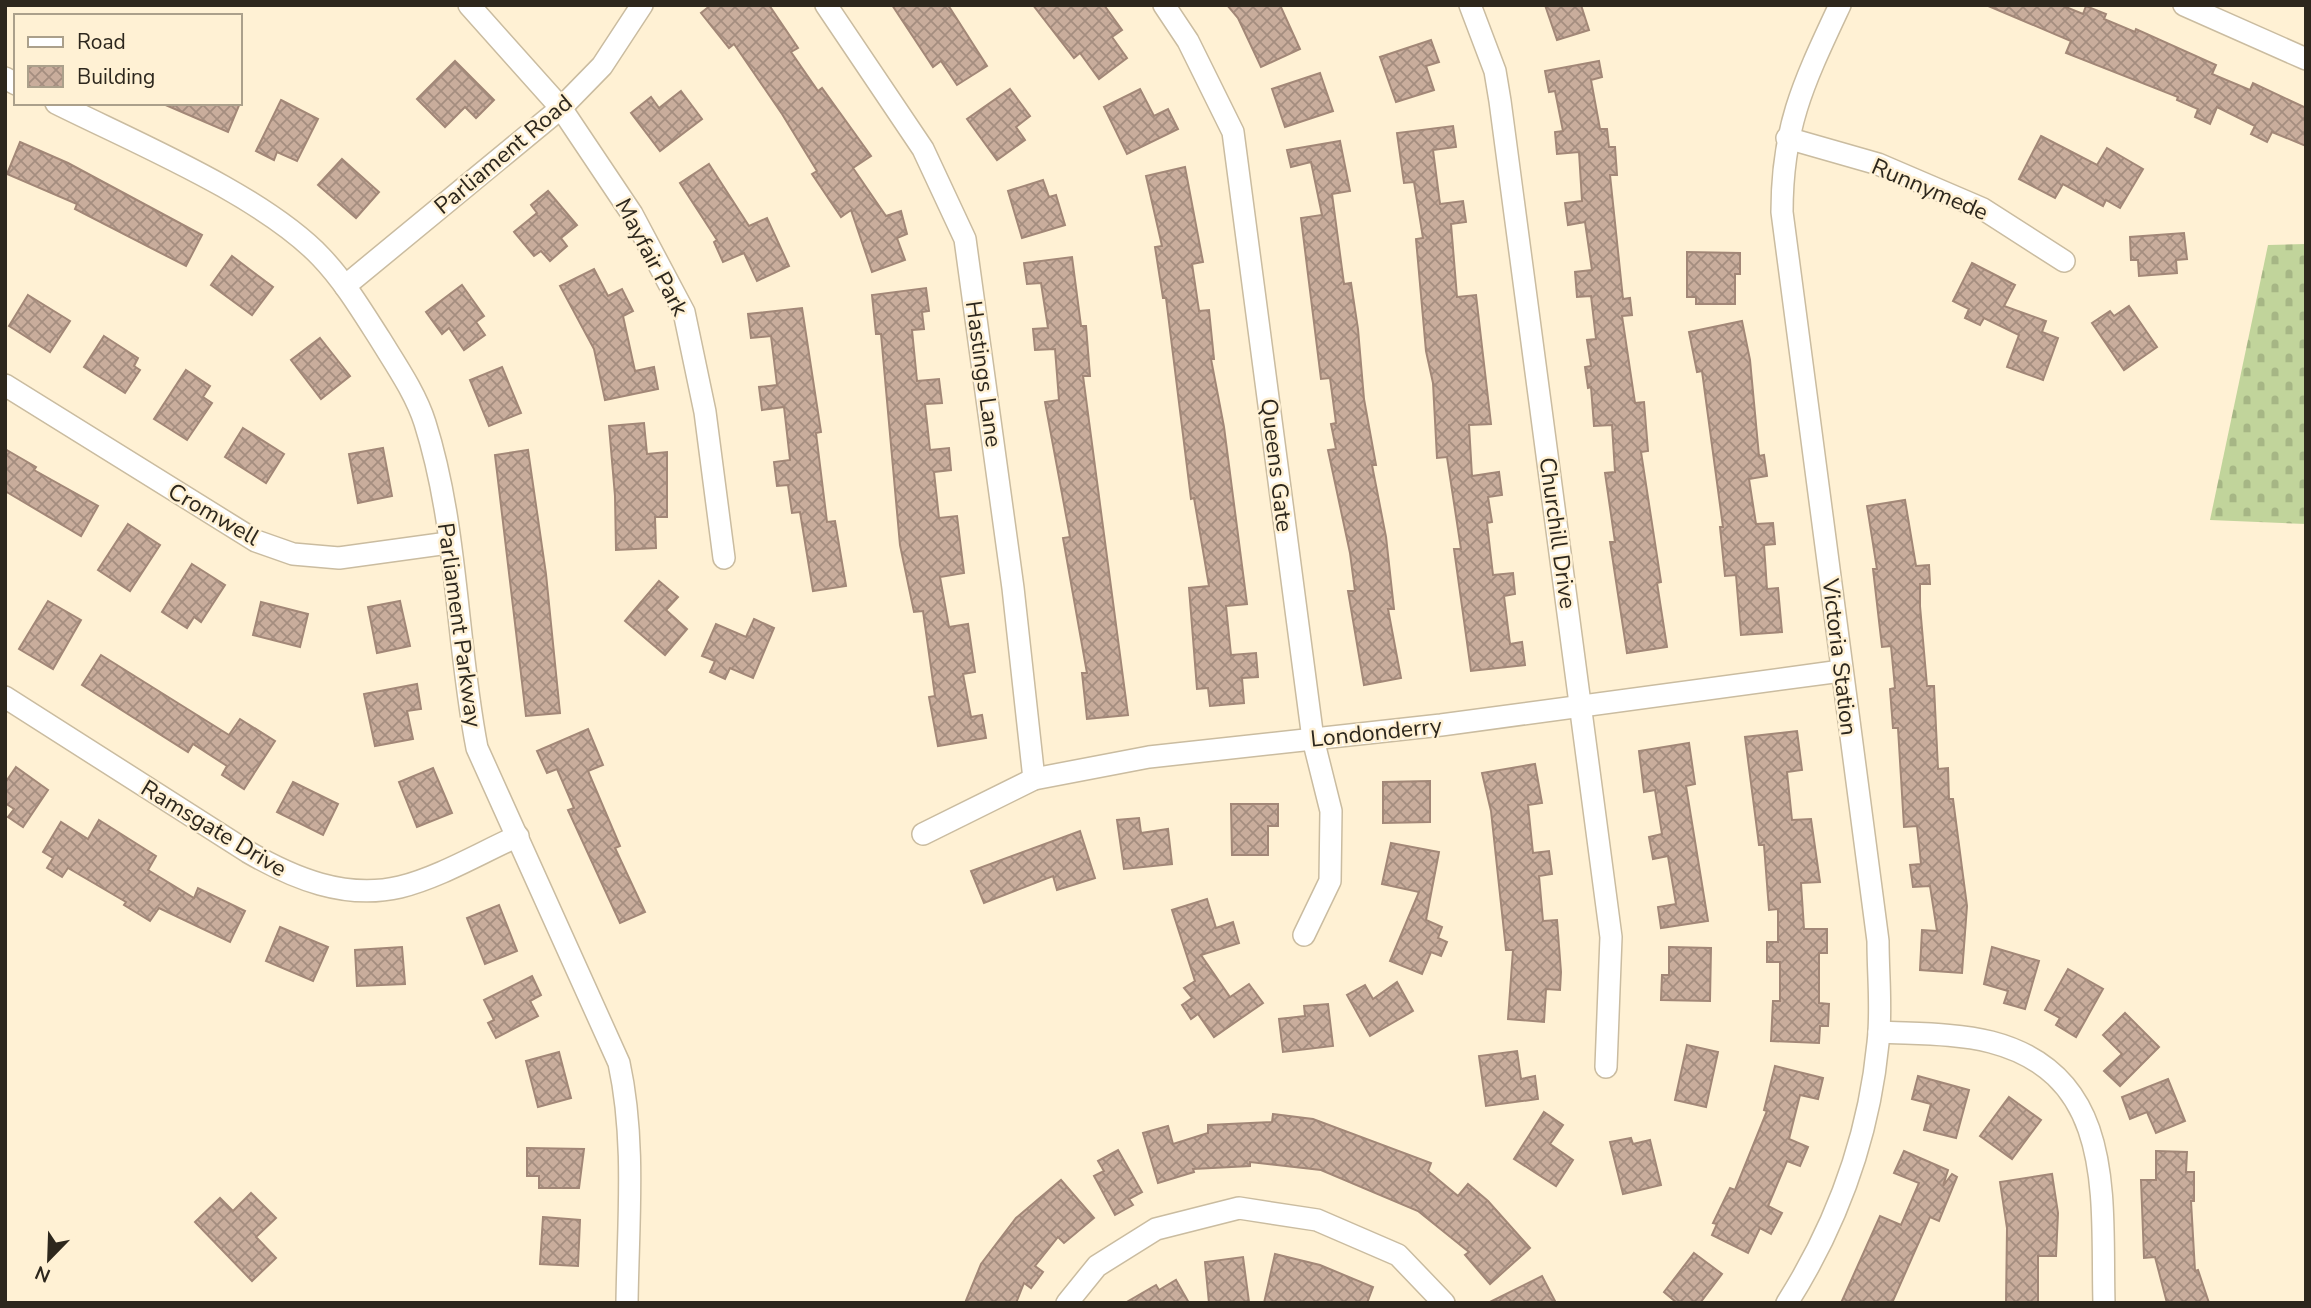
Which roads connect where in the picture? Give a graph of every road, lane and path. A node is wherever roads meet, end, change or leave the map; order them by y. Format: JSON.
{"nodes":[{"id":1,"x":469,"y":5,"type":"edge"},
{"id":2,"x":642,"y":5,"type":"edge"},
{"id":3,"x":826,"y":5,"type":"edge"},
{"id":4,"x":1164,"y":5,"type":"edge"},
{"id":5,"x":1470,"y":5,"type":"edge"},
{"id":6,"x":1840,"y":5,"type":"edge"},
{"id":7,"x":2184,"y":5,"type":"edge"},
{"id":8,"x":2306,"y":59,"type":"edge"},
{"id":9,"x":60,"y":105,"type":"edge"},
{"id":10,"x":561,"y":108,"type":"junction"},
{"id":11,"x":1787,"y":138,"type":"junction"},
{"id":12,"x":2064,"y":261,"type":"dead end"},
{"id":13,"x":345,"y":286,"type":"junction"},
{"id":14,"x":5,"y":385,"type":"edge"},
{"id":15,"x":448,"y":542,"type":"junction"},
{"id":16,"x":724,"y":558,"type":"dead end"},
{"id":17,"x":1841,"y":671,"type":"junction"},
{"id":18,"x":5,"y":697,"type":"edge"},
{"id":19,"x":1581,"y":706,"type":"junction"},
{"id":20,"x":1313,"y":739,"type":"junction"},
{"id":21,"x":1034,"y":779,"type":"junction"},
{"id":22,"x":923,"y":834,"type":"dead end"},
{"id":23,"x":518,"y":836,"type":"junction"},
{"id":24,"x":1304,"y":935,"type":"dead end"},
{"id":25,"x":1879,"y":1032,"type":"junction"},
{"id":26,"x":1606,"y":1067,"type":"dead end"},
{"id":27,"x":627,"y":1303,"type":"edge"},
{"id":28,"x":1067,"y":1303,"type":"edge"},
{"id":29,"x":1444,"y":1303,"type":"edge"},
{"id":30,"x":1787,"y":1303,"type":"edge"},
{"id":31,"x":2104,"y":1303,"type":"edge"}],
"edges":[{"from":1,"to":10,"type":"street","name":"Mayfair Park"},
{"from":2,"to":10,"type":"street","name":"Parliament Road"},
{"from":3,"to":21,"type":"street","name":"Hastings Lane"},
{"from":4,"to":20,"type":"street","name":"Queens Gate"},
{"from":5,"to":19,"type":"street","name":"Churchill Drive"},
{"from":6,"to":11,"type":"street","name":"Victoria Station"},
{"from":7,"to":8,"type":"street"},
{"from":9,"to":13,"type":"street","name":"Parliament Parkway"},
{"from":10,"to":13,"type":"street","name":"Parliament Road"},
{"from":10,"to":16,"type":"street","name":"Mayfair Park"},
{"from":11,"to":12,"type":"street","name":"Runnymede"},
{"from":11,"to":17,"type":"street","name":"Victoria Station"},
{"from":13,"to":15,"type":"street","name":"Parliament Parkway"},
{"from":14,"to":15,"type":"street","name":"Cromwell"},
{"from":15,"to":23,"type":"street","name":"Parliament Parkway"},
{"from":17,"to":19,"type":"street","name":"Londonderry"},
{"from":17,"to":25,"type":"street","name":"Victoria Station"},
{"from":18,"to":23,"type":"street","name":"Ramsgate Drive"},
{"from":19,"to":20,"type":"street","name":"Londonderry"},
{"from":19,"to":26,"type":"street","name":"Churchill Drive"},
{"from":20,"to":21,"type":"street","name":"Londonderry"},
{"from":20,"to":24,"type":"street","name":"Queens Gate"},
{"from":21,"to":22,"type":"street","name":"Londonderry"},
{"from":23,"to":27,"type":"street","name":"Parliament Parkway"},
{"from":25,"to":30,"type":"street","name":"Victoria Station"},
{"from":25,"to":31,"type":"street"},
{"from":28,"to":29,"type":"street"}]}
